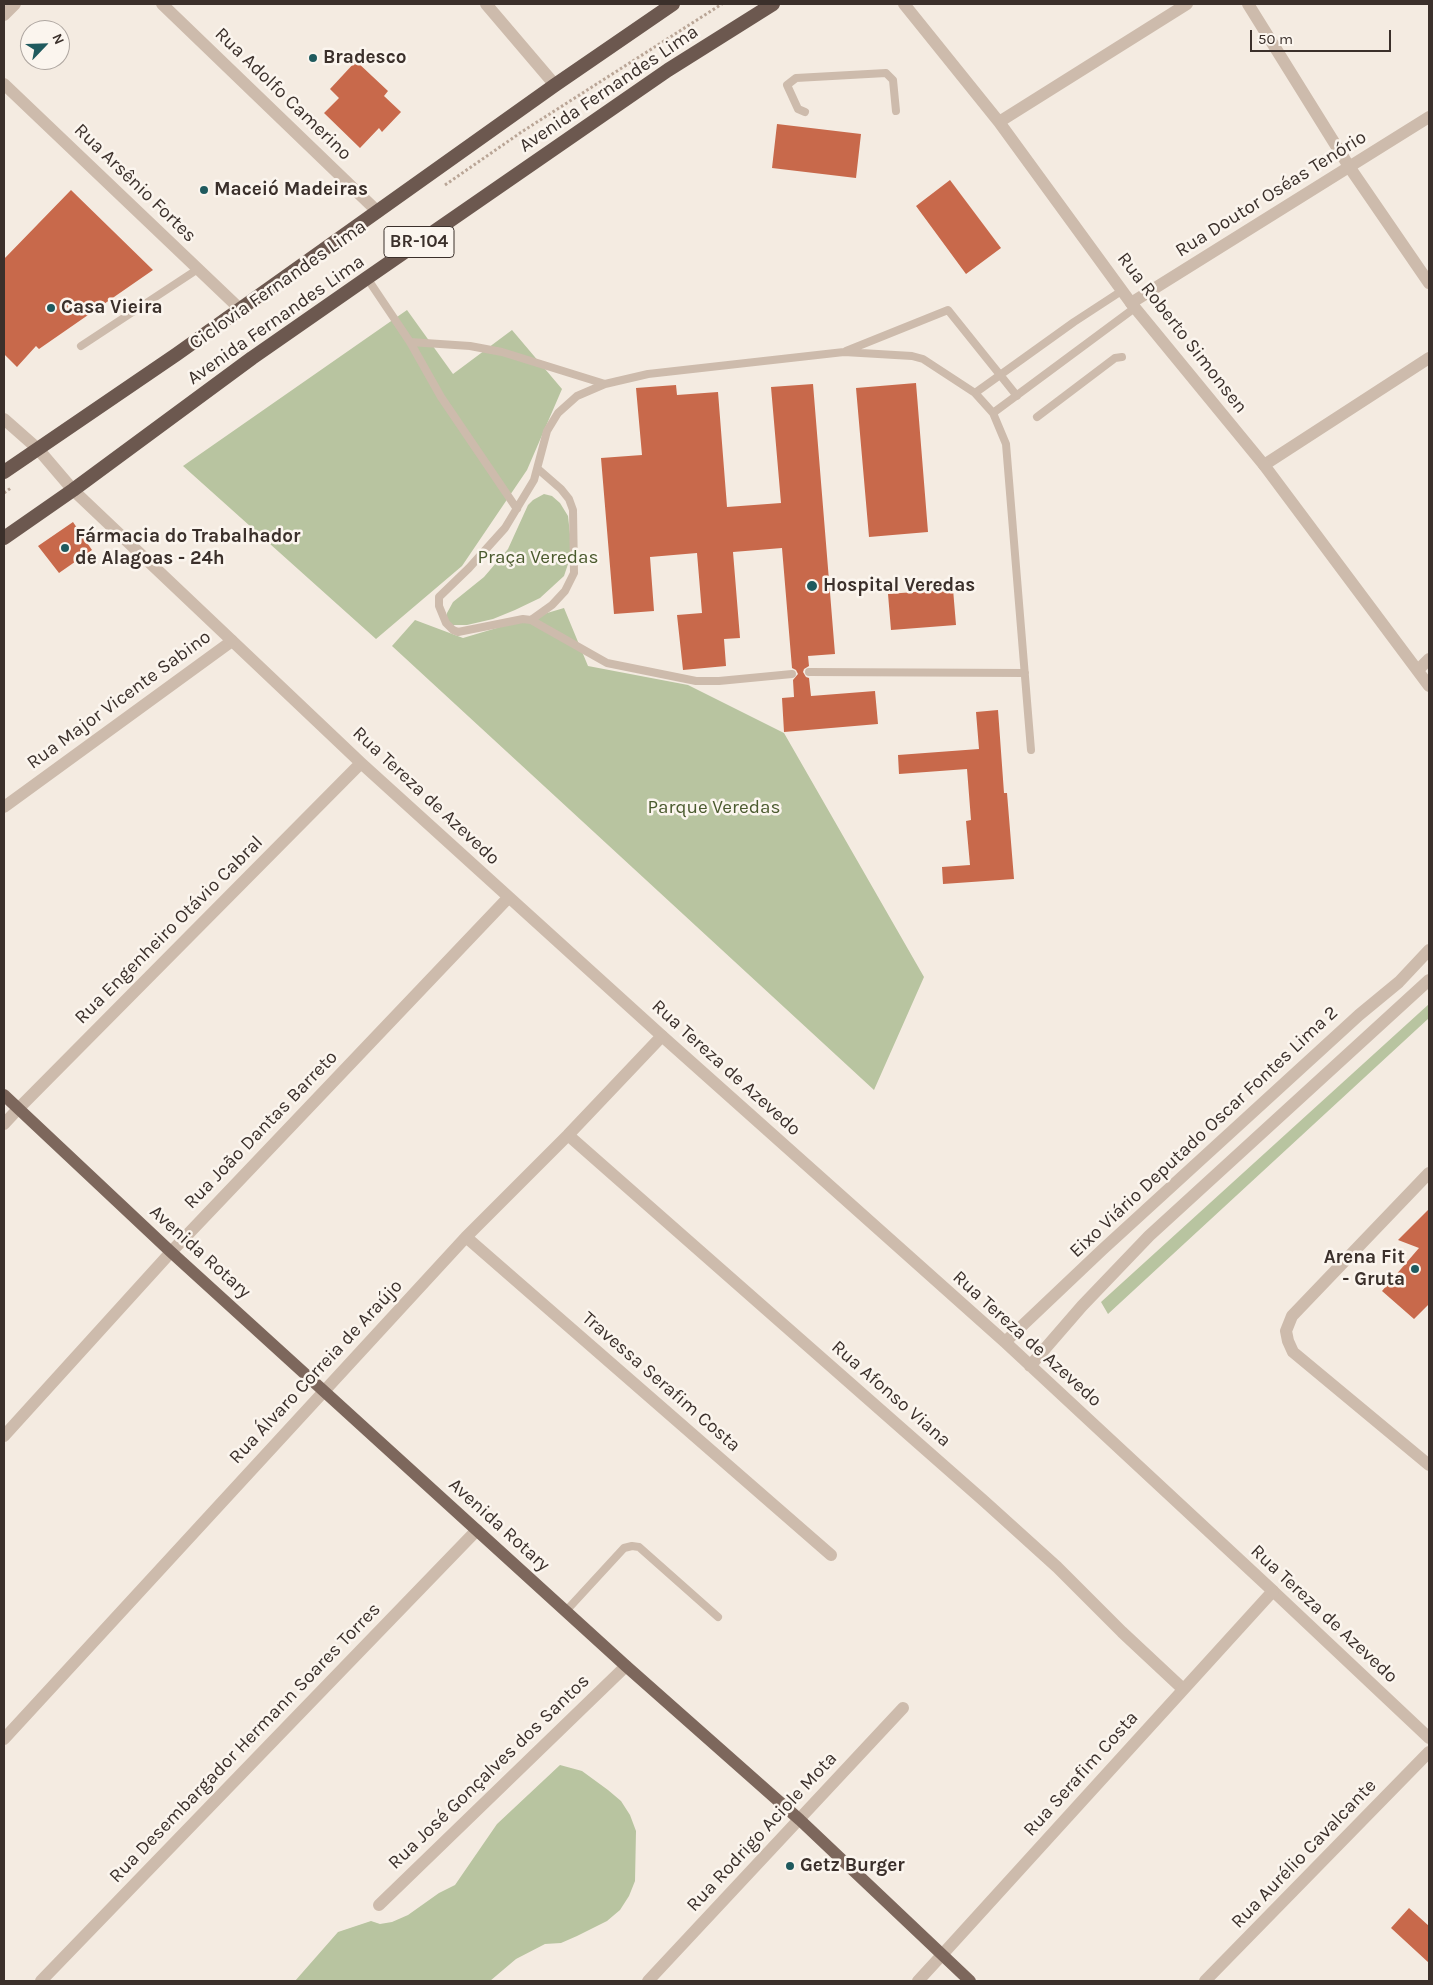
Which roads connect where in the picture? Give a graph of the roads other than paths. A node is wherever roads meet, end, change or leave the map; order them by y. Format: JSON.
{"nodes":[{"id":1,"x":15,"y":4,"type":"edge"},
{"id":2,"x":162,"y":4,"type":"edge"},
{"id":3,"x":486,"y":4,"type":"edge"},
{"id":4,"x":673,"y":4,"type":"edge"},
{"id":5,"x":773,"y":4,"type":"edge"},
{"id":6,"x":904,"y":4,"type":"edge"},
{"id":7,"x":1187,"y":4,"type":"edge"},
{"id":8,"x":1248,"y":4,"type":"edge"},
{"id":9,"x":4,"y":15,"type":"edge"},
{"id":10,"x":4,"y":84,"type":"edge"},
{"id":11,"x":555,"y":85,"type":"junction"},
{"id":12,"x":896,"y":111,"type":"dead end"},
{"id":13,"x":805,"y":112,"type":"dead end"},
{"id":14,"x":1429,"y":117,"type":"edge"},
{"id":15,"x":999,"y":122,"type":"junction"},
{"id":16,"x":1350,"y":168,"type":"junction"},
{"id":17,"x":378,"y":212,"type":"junction"},
{"id":18,"x":198,"y":269,"type":"junction"},
{"id":19,"x":367,"y":278,"type":"junction"},
{"id":20,"x":1429,"y":283,"type":"edge"},
{"id":21,"x":1123,"y":290,"type":"junction"},
{"id":22,"x":1134,"y":305,"type":"junction"},
{"id":23,"x":240,"y":309,"type":"junction"},
{"id":24,"x":410,"y":342,"type":"junction"},
{"id":25,"x":81,"y":346,"type":"dead end"},
{"id":26,"x":844,"y":352,"type":"junction"},
{"id":27,"x":1122,"y":357,"type":"dead end"},
{"id":28,"x":1429,"y":358,"type":"edge"},
{"id":29,"x":999,"y":375,"type":"junction"},
{"id":30,"x":605,"y":384,"type":"junction"},
{"id":31,"x":975,"y":393,"type":"junction"},
{"id":32,"x":1018,"y":396,"type":"junction"},
{"id":33,"x":993,"y":413,"type":"junction"},
{"id":34,"x":1037,"y":417,"type":"dead end"},
{"id":35,"x":4,"y":419,"type":"edge"},
{"id":36,"x":38,"y":449,"type":"junction"},
{"id":37,"x":1264,"y":465,"type":"junction"},
{"id":38,"x":538,"y":469,"type":"junction"},
{"id":39,"x":4,"y":472,"type":"edge"},
{"id":40,"x":73,"y":490,"type":"junction"},
{"id":41,"x":517,"y":509,"type":"junction"},
{"id":42,"x":4,"y":538,"type":"edge"},
{"id":43,"x":531,"y":620,"type":"junction"},
{"id":44,"x":232,"y":641,"type":"junction"},
{"id":45,"x":1429,"y":659,"type":"edge"},
{"id":46,"x":1418,"y":670,"type":"junction"},
{"id":47,"x":809,"y":672,"type":"dead end"},
{"id":48,"x":1024,"y":673,"type":"junction"},
{"id":49,"x":792,"y":674,"type":"dead end"},
{"id":50,"x":1429,"y":686,"type":"edge"},
{"id":51,"x":1031,"y":750,"type":"dead end"},
{"id":52,"x":361,"y":763,"type":"junction"},
{"id":53,"x":4,"y":807,"type":"edge"},
{"id":54,"x":508,"y":898,"type":"junction"},
{"id":55,"x":1429,"y":950,"type":"edge"},
{"id":56,"x":1429,"y":980,"type":"edge"},
{"id":57,"x":662,"y":1036,"type":"junction"},
{"id":58,"x":4,"y":1096,"type":"edge"},
{"id":59,"x":18,"y":1109,"type":"junction"},
{"id":60,"x":4,"y":1124,"type":"edge"},
{"id":61,"x":568,"y":1135,"type":"junction"},
{"id":62,"x":1429,"y":1174,"type":"edge"},
{"id":63,"x":466,"y":1238,"type":"junction"},
{"id":64,"x":171,"y":1252,"type":"junction"},
{"id":65,"x":1004,"y":1342,"type":"junction"},
{"id":66,"x":1030,"y":1366,"type":"junction"},
{"id":67,"x":324,"y":1390,"type":"junction"},
{"id":68,"x":4,"y":1436,"type":"edge"},
{"id":69,"x":1429,"y":1465,"type":"edge"},
{"id":70,"x":477,"y":1530,"type":"junction"},
{"id":71,"x":831,"y":1555,"type":"dead end"},
{"id":72,"x":1273,"y":1591,"type":"junction"},
{"id":73,"x":566,"y":1611,"type":"junction"},
{"id":74,"x":718,"y":1617,"type":"dead end"},
{"id":75,"x":626,"y":1666,"type":"junction"},
{"id":76,"x":1184,"y":1689,"type":"junction"},
{"id":77,"x":904,"y":1708,"type":"dead end"},
{"id":78,"x":1429,"y":1738,"type":"edge"},
{"id":79,"x":4,"y":1739,"type":"edge"},
{"id":80,"x":1429,"y":1752,"type":"edge"},
{"id":81,"x":800,"y":1820,"type":"junction"},
{"id":82,"x":379,"y":1905,"type":"dead end"},
{"id":83,"x":941,"y":1956,"type":"junction"},
{"id":84,"x":41,"y":1981,"type":"edge"},
{"id":85,"x":648,"y":1981,"type":"edge"},
{"id":86,"x":918,"y":1981,"type":"edge"},
{"id":87,"x":970,"y":1981,"type":"edge"},
{"id":88,"x":1205,"y":1981,"type":"edge"}],
"edges":[{"from":1,"to":9,"type":"street"},
{"from":2,"to":17,"type":"street","name":"Rua Adolfo Camerino"},
{"from":3,"to":11,"type":"street"},
{"from":4,"to":11,"type":"highway","name":"Avenida Fernandes Lima","number":"BR-104"},
{"from":5,"to":19,"type":"highway","name":"Avenida Fernandes Lima","number":"BR-104"},
{"from":6,"to":15,"type":"street","name":"Rua Roberto Simonsen"},
{"from":7,"to":15,"type":"street"},
{"from":8,"to":16,"type":"street"},
{"from":10,"to":18,"type":"street","name":"Rua Arsênio Fortes"},
{"from":11,"to":17,"type":"highway","name":"Avenida Fernandes Lima","number":"BR-104"},
{"from":12,"to":13,"type":"lane"},
{"from":14,"to":16,"type":"street","name":"Rua Doutor Oséas Tenório"},
{"from":15,"to":21,"type":"street","name":"Rua Roberto Simonsen"},
{"from":16,"to":20,"type":"street"},
{"from":16,"to":22,"type":"street","name":"Rua Doutor Oséas Tenório"},
{"from":17,"to":23,"type":"highway","name":"Avenida Fernandes Lima","number":"BR-104"},
{"from":18,"to":23,"type":"street","name":"Rua Arsênio Fortes"},
{"from":18,"to":25,"type":"lane"},
{"from":19,"to":24,"type":"lane"},
{"from":19,"to":40,"type":"highway","name":"Avenida Fernandes Lima","number":"BR-104"},
{"from":21,"to":22,"type":"street","name":"Rua Roberto Simonsen"},
{"from":21,"to":29,"type":"lane"},
{"from":22,"to":32,"type":"lane"},
{"from":22,"to":37,"type":"street","name":"Rua Roberto Simonsen"},
{"from":23,"to":36,"type":"highway","name":"Avenida Fernandes Lima","number":"BR-104"},
{"from":24,"to":30,"type":"lane"},
{"from":24,"to":41,"type":"lane"},
{"from":26,"to":29,"type":"lane"},
{"from":26,"to":30,"type":"lane"},
{"from":26,"to":31,"type":"lane"},
{"from":27,"to":34,"type":"lane"},
{"from":28,"to":37,"type":"street"},
{"from":29,"to":31,"type":"lane"},
{"from":29,"to":32,"type":"lane"},
{"from":30,"to":38,"type":"lane"},
{"from":31,"to":33,"type":"lane"},
{"from":32,"to":33,"type":"lane"},
{"from":33,"to":48,"type":"lane"},
{"from":35,"to":36,"type":"street","name":"Rua Tereza de Azevedo"},
{"from":36,"to":39,"type":"highway","name":"Avenida Fernandes Lima","number":"BR-104"},
{"from":36,"to":40,"type":"street","name":"Rua Tereza de Azevedo"},
{"from":37,"to":46,"type":"street","name":"Rua Roberto Simonsen"},
{"from":38,"to":41,"type":"lane"},
{"from":38,"to":43,"type":"lane"},
{"from":40,"to":42,"type":"highway","name":"Avenida Fernandes Lima","number":"BR-104"},
{"from":40,"to":44,"type":"street","name":"Rua Tereza de Azevedo"},
{"from":41,"to":43,"type":"lane"},
{"from":43,"to":49,"type":"lane"},
{"from":44,"to":52,"type":"street","name":"Rua Tereza de Azevedo"},
{"from":44,"to":53,"type":"street","name":"Rua Major Vicente Sabino"},
{"from":45,"to":46,"type":"street"},
{"from":46,"to":50,"type":"street","name":"Rua Roberto Simonsen"},
{"from":47,"to":48,"type":"lane"},
{"from":48,"to":51,"type":"lane"},
{"from":52,"to":54,"type":"street","name":"Rua Tereza de Azevedo"},
{"from":52,"to":59,"type":"street","name":"Rua Engenheiro Otávio Cabral"},
{"from":54,"to":57,"type":"street","name":"Rua Tereza de Azevedo"},
{"from":54,"to":64,"type":"street","name":"Rua João Dantas Barreto"},
{"from":55,"to":65,"type":"street","name":"Eixo Viário Deputado Oscar Fontes Lima 2"},
{"from":56,"to":66,"type":"street","name":"Eixo Viário Deputado Oscar Fontes Lima 2"},
{"from":57,"to":61,"type":"street","name":"Rua Álvaro Correia de Araújo"},
{"from":57,"to":65,"type":"street","name":"Rua Tereza de Azevedo"},
{"from":58,"to":59,"type":"main road","name":"Avenida Rotary"},
{"from":59,"to":60,"type":"street","name":"Rua Engenheiro Otávio Cabral"},
{"from":59,"to":64,"type":"main road","name":"Avenida Rotary"},
{"from":61,"to":63,"type":"street","name":"Rua Álvaro Correia de Araújo"},
{"from":61,"to":76,"type":"street","name":"Rua Afonso Viana"},
{"from":62,"to":69,"type":"street"},
{"from":63,"to":67,"type":"street","name":"Rua Álvaro Correia de Araújo"},
{"from":63,"to":71,"type":"street","name":"Travessa Serafim Costa"},
{"from":64,"to":67,"type":"main road","name":"Avenida Rotary"},
{"from":64,"to":68,"type":"street","name":"Rua João Dantas Barreto"},
{"from":65,"to":66,"type":"street","name":"Rua Tereza de Azevedo"},
{"from":66,"to":72,"type":"street","name":"Rua Tereza de Azevedo"},
{"from":67,"to":70,"type":"main road","name":"Avenida Rotary"},
{"from":67,"to":79,"type":"street","name":"Rua Álvaro Correia de Araújo"},
{"from":70,"to":73,"type":"main road","name":"Avenida Rotary"},
{"from":70,"to":84,"type":"street","name":"Rua Desembargador Hermann Soares Torres"},
{"from":72,"to":76,"type":"street","name":"Rua Serafim Costa"},
{"from":72,"to":78,"type":"street","name":"Rua Tereza de Azevedo"},
{"from":73,"to":74,"type":"lane"},
{"from":73,"to":75,"type":"main road","name":"Avenida Rotary"},
{"from":75,"to":81,"type":"main road","name":"Avenida Rotary"},
{"from":75,"to":82,"type":"street","name":"Rua José Gonçalves dos Santos"},
{"from":76,"to":83,"type":"street","name":"Rua Serafim Costa"},
{"from":77,"to":81,"type":"street","name":"Rua Rodrigo Aciole Mota"},
{"from":80,"to":88,"type":"street","name":"Rua Aurélio Cavalcante"},
{"from":81,"to":83,"type":"main road","name":"Avenida Rotary"},
{"from":81,"to":85,"type":"street","name":"Rua Rodrigo Aciole Mota"},
{"from":83,"to":86,"type":"street","name":"Rua Serafim Costa"},
{"from":83,"to":87,"type":"main road","name":"Avenida Rotary"}]}
